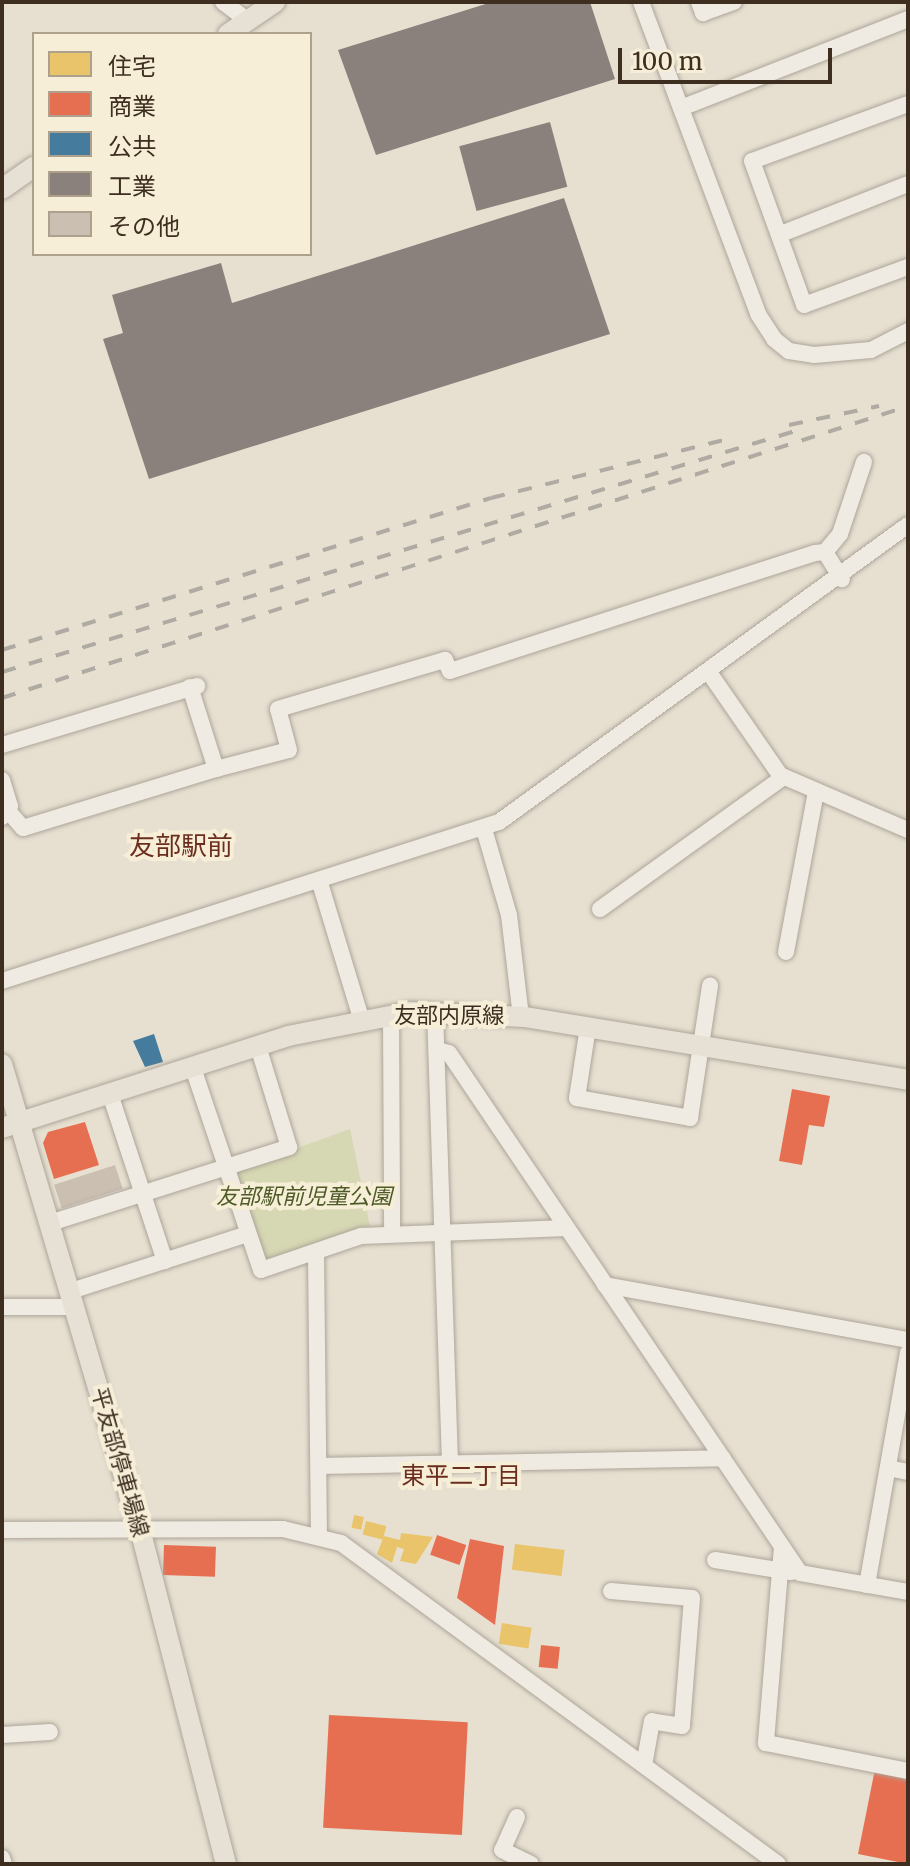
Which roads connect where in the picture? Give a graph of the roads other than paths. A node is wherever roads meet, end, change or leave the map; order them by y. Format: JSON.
{"nodes":[{"id":1,"x":223,"y":2,"type":"edge"},
{"id":2,"x":275,"y":2,"type":"edge"},
{"id":3,"x":641,"y":2,"type":"edge"},
{"id":4,"x":699,"y":2,"type":"edge"},
{"id":5,"x":734,"y":2,"type":"edge"},
{"id":6,"x":908,"y":19,"type":"edge"},
{"id":7,"x":248,"y":21,"type":"junction"},
{"id":8,"x":231,"y":32,"type":"edge"},
{"id":9,"x":908,"y":104,"type":"edge"},
{"id":10,"x":681,"y":108,"type":"junction"},
{"id":11,"x":32,"y":168,"type":"edge"},
{"id":12,"x":908,"y":184,"type":"edge"},
{"id":13,"x":2,"y":189,"type":"edge"},
{"id":14,"x":781,"y":234,"type":"junction"},
{"id":15,"x":908,"y":267,"type":"edge"},
{"id":16,"x":908,"y":331,"type":"edge"},
{"id":17,"x":864,"y":462,"type":"dead end"},
{"id":18,"x":908,"y":525,"type":"edge"},
{"id":19,"x":825,"y":552,"type":"junction"},
{"id":20,"x":842,"y":579,"type":"junction"},
{"id":21,"x":708,"y":671,"type":"junction"},
{"id":22,"x":2,"y":745,"type":"edge"},
{"id":23,"x":216,"y":769,"type":"junction"},
{"id":24,"x":784,"y":777,"type":"junction"},
{"id":25,"x":2,"y":780,"type":"edge"},
{"id":26,"x":816,"y":791,"type":"junction"},
{"id":27,"x":5,"y":814,"type":"edge"},
{"id":28,"x":484,"y":829,"type":"junction"},
{"id":29,"x":908,"y":830,"type":"edge"},
{"id":30,"x":320,"y":883,"type":"junction"},
{"id":31,"x":600,"y":909,"type":"dead end"},
{"id":32,"x":786,"y":952,"type":"dead end"},
{"id":33,"x":2,"y":981,"type":"edge"},
{"id":34,"x":710,"y":986,"type":"dead end"},
{"id":35,"x":435,"y":1011,"type":"junction"},
{"id":36,"x":391,"y":1014,"type":"junction"},
{"id":37,"x":521,"y":1017,"type":"junction"},
{"id":38,"x":361,"y":1018,"type":"junction"},
{"id":39,"x":588,"y":1027,"type":"junction"},
{"id":40,"x":258,"y":1046,"type":"junction"},
{"id":41,"x":703,"y":1046,"type":"junction"},
{"id":42,"x":437,"y":1050,"type":"junction"},
{"id":43,"x":2,"y":1064,"type":"edge"},
{"id":44,"x":193,"y":1068,"type":"junction"},
{"id":45,"x":908,"y":1080,"type":"edge"},
{"id":46,"x":110,"y":1094,"type":"junction"},
{"id":47,"x":11,"y":1125,"type":"edge"},
{"id":48,"x":225,"y":1167,"type":"junction"},
{"id":49,"x":144,"y":1192,"type":"junction"},
{"id":50,"x":50,"y":1223,"type":"junction"},
{"id":51,"x":442,"y":1227,"type":"junction"},
{"id":52,"x":567,"y":1228,"type":"junction"},
{"id":53,"x":392,"y":1233,"type":"junction"},
{"id":54,"x":248,"y":1234,"type":"junction"},
{"id":55,"x":316,"y":1253,"type":"junction"},
{"id":56,"x":165,"y":1261,"type":"junction"},
{"id":57,"x":605,"y":1285,"type":"junction"},
{"id":58,"x":73,"y":1299,"type":"junction"},
{"id":59,"x":2,"y":1307,"type":"edge"},
{"id":60,"x":908,"y":1340,"type":"edge"},
{"id":61,"x":908,"y":1353,"type":"edge"},
{"id":62,"x":723,"y":1458,"type":"junction"},
{"id":63,"x":450,"y":1465,"type":"junction"},
{"id":64,"x":319,"y":1466,"type":"junction"},
{"id":65,"x":888,"y":1468,"type":"junction"},
{"id":66,"x":908,"y":1472,"type":"edge"},
{"id":67,"x":2,"y":1530,"type":"edge"},
{"id":68,"x":141,"y":1533,"type":"junction"},
{"id":69,"x":319,"y":1535,"type":"junction"},
{"id":70,"x":782,"y":1547,"type":"junction"},
{"id":71,"x":715,"y":1560,"type":"dead end"},
{"id":72,"x":780,"y":1570,"type":"junction"},
{"id":73,"x":800,"y":1573,"type":"junction"},
{"id":74,"x":867,"y":1585,"type":"junction"},
{"id":75,"x":611,"y":1591,"type":"dead end"},
{"id":76,"x":908,"y":1592,"type":"edge"},
{"id":77,"x":50,"y":1732,"type":"dead end"},
{"id":78,"x":2,"y":1735,"type":"edge"},
{"id":79,"x":644,"y":1765,"type":"junction"},
{"id":80,"x":908,"y":1771,"type":"edge"},
{"id":81,"x":517,"y":1817,"type":"dead end"},
{"id":82,"x":2,"y":1858,"type":"edge"},
{"id":83,"x":4,"y":1864,"type":"edge"},
{"id":84,"x":226,"y":1864,"type":"edge"},
{"id":85,"x":531,"y":1864,"type":"edge"},
{"id":86,"x":778,"y":1864,"type":"edge"}],
"edges":[{"from":1,"to":7,"type":"street"},
{"from":2,"to":7,"type":"main road"},
{"from":3,"to":10,"type":"street"},
{"from":4,"to":5,"type":"street"},
{"from":6,"to":10,"type":"street"},
{"from":7,"to":8,"type":"main road"},
{"from":9,"to":14,"type":"street"},
{"from":10,"to":16,"type":"street"},
{"from":11,"to":13,"type":"main road"},
{"from":12,"to":14,"type":"street"},
{"from":14,"to":15,"type":"street"},
{"from":17,"to":19,"type":"street"},
{"from":18,"to":20,"type":"street"},
{"from":19,"to":20,"type":"street"},
{"from":19,"to":23,"type":"street"},
{"from":20,"to":21,"type":"street"},
{"from":21,"to":24,"type":"street"},
{"from":21,"to":28,"type":"street"},
{"from":22,"to":23,"type":"street"},
{"from":23,"to":27,"type":"street"},
{"from":24,"to":26,"type":"street"},
{"from":24,"to":31,"type":"street"},
{"from":25,"to":27,"type":"street"},
{"from":26,"to":29,"type":"street"},
{"from":26,"to":32,"type":"street"},
{"from":28,"to":30,"type":"street"},
{"from":28,"to":37,"type":"street"},
{"from":30,"to":33,"type":"street"},
{"from":30,"to":38,"type":"street"},
{"from":34,"to":41,"type":"street"},
{"from":35,"to":36,"type":"main road","name":"友部内原線"},
{"from":35,"to":37,"type":"main road","name":"友部内原線"},
{"from":35,"to":42,"type":"street"},
{"from":36,"to":38,"type":"main road","name":"友部内原線"},
{"from":36,"to":53,"type":"street"},
{"from":37,"to":39,"type":"main road","name":"友部内原線"},
{"from":38,"to":40,"type":"main road","name":"友部内原線"},
{"from":39,"to":41,"type":"main road","name":"友部内原線"},
{"from":39,"to":41,"type":"street"},
{"from":40,"to":44,"type":"main road","name":"友部内原線"},
{"from":40,"to":48,"type":"street"},
{"from":41,"to":45,"type":"main road","name":"友部内原線"},
{"from":42,"to":51,"type":"street"},
{"from":42,"to":52,"type":"street"},
{"from":43,"to":47,"type":"main road","name":"平友部停車場線"},
{"from":44,"to":46,"type":"main road","name":"友部内原線"},
{"from":44,"to":48,"type":"street"},
{"from":46,"to":47,"type":"main road","name":"友部内原線"},
{"from":46,"to":49,"type":"street"},
{"from":47,"to":50,"type":"main road","name":"平友部停車場線"},
{"from":48,"to":49,"type":"street"},
{"from":48,"to":54,"type":"street"},
{"from":49,"to":50,"type":"street"},
{"from":49,"to":56,"type":"street"},
{"from":50,"to":58,"type":"main road","name":"平友部停車場線"},
{"from":51,"to":52,"type":"street"},
{"from":51,"to":53,"type":"street"},
{"from":51,"to":63,"type":"street"},
{"from":52,"to":57,"type":"street"},
{"from":53,"to":55,"type":"street"},
{"from":54,"to":55,"type":"street"},
{"from":54,"to":56,"type":"street"},
{"from":55,"to":64,"type":"street"},
{"from":56,"to":58,"type":"street"},
{"from":57,"to":60,"type":"street"},
{"from":57,"to":62,"type":"street"},
{"from":58,"to":59,"type":"street"},
{"from":58,"to":68,"type":"main road","name":"平友部停車場線"},
{"from":61,"to":65,"type":"street"},
{"from":62,"to":63,"type":"street"},
{"from":62,"to":70,"type":"street"},
{"from":63,"to":64,"type":"street"},
{"from":64,"to":69,"type":"street"},
{"from":65,"to":66,"type":"street"},
{"from":65,"to":74,"type":"street"},
{"from":67,"to":68,"type":"street"},
{"from":68,"to":69,"type":"street"},
{"from":68,"to":84,"type":"main road","name":"平友部停車場線"},
{"from":69,"to":79,"type":"street"},
{"from":70,"to":72,"type":"street"},
{"from":70,"to":73,"type":"street"},
{"from":71,"to":72,"type":"street"},
{"from":72,"to":73,"type":"street"},
{"from":72,"to":80,"type":"street"},
{"from":73,"to":74,"type":"street"},
{"from":74,"to":76,"type":"street"},
{"from":75,"to":79,"type":"street"},
{"from":77,"to":78,"type":"street"},
{"from":79,"to":86,"type":"street"},
{"from":81,"to":85,"type":"street"},
{"from":82,"to":83,"type":"street"}]}
